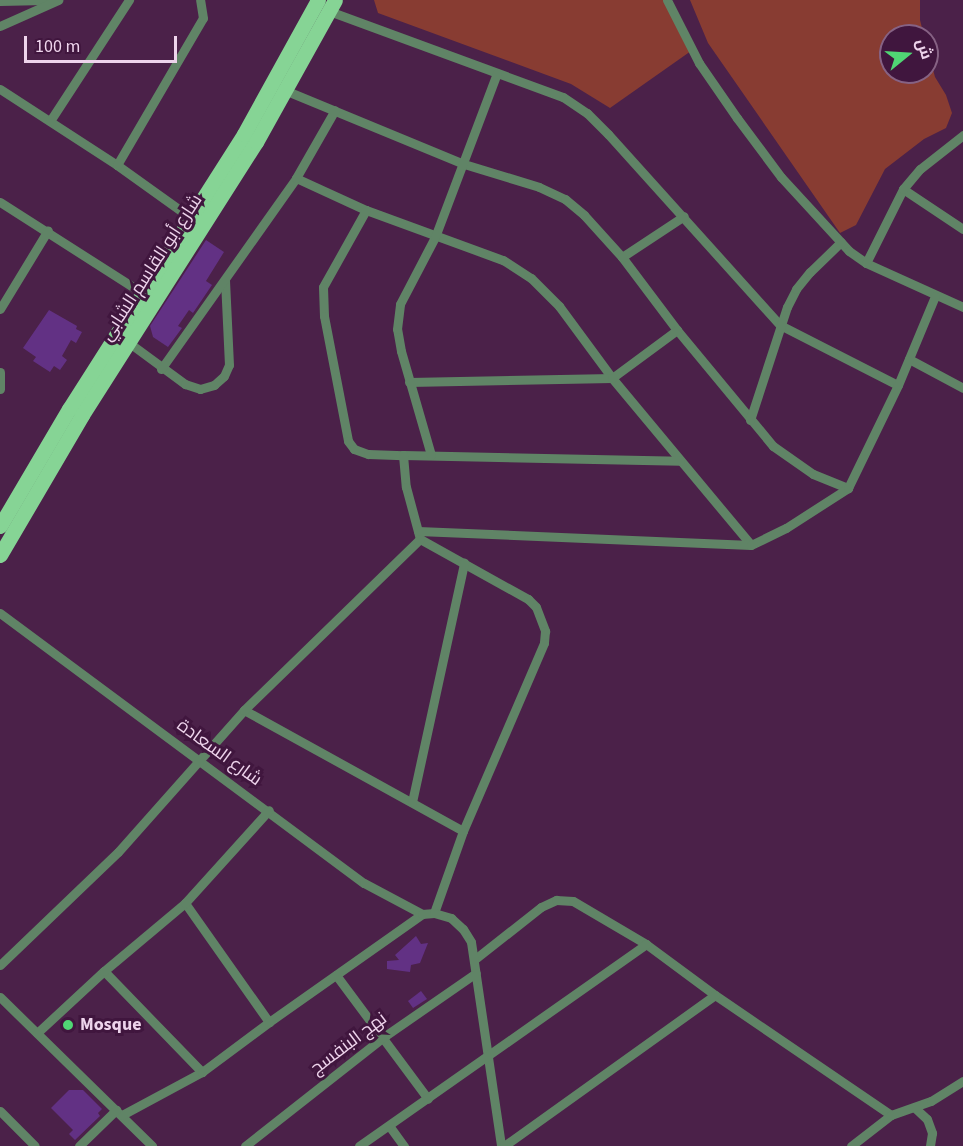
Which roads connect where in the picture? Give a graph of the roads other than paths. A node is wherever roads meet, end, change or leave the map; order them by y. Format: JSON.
{"nodes":[{"id":1,"x":45,"y":0,"type":"edge"},
{"id":2,"x":58,"y":0,"type":"edge"},
{"id":3,"x":129,"y":0,"type":"edge"},
{"id":4,"x":200,"y":0,"type":"edge"},
{"id":5,"x":667,"y":0,"type":"edge"},
{"id":6,"x":0,"y":1,"type":"edge"},
{"id":7,"x":328,"y":4,"type":"edge"},
{"id":8,"x":0,"y":26,"type":"edge"},
{"id":9,"x":497,"y":74,"type":"junction"},
{"id":10,"x":278,"y":87,"type":"junction"},
{"id":11,"x":0,"y":89,"type":"edge"},
{"id":12,"x":335,"y":110,"type":"junction"},
{"id":13,"x":50,"y":121,"type":"junction"},
{"id":14,"x":963,"y":135,"type":"edge"},
{"id":15,"x":464,"y":164,"type":"junction"},
{"id":16,"x":117,"y":165,"type":"junction"},
{"id":17,"x":296,"y":178,"type":"junction"},
{"id":18,"x":903,"y":189,"type":"junction"},
{"id":19,"x":0,"y":202,"type":"edge"},
{"id":20,"x":366,"y":210,"type":"junction"},
{"id":21,"x":684,"y":216,"type":"junction"},
{"id":22,"x":191,"y":218,"type":"junction"},
{"id":23,"x":961,"y":224,"type":"edge"},
{"id":24,"x":48,"y":230,"type":"junction"},
{"id":25,"x":435,"y":237,"type":"junction"},
{"id":26,"x":841,"y":242,"type":"junction"},
{"id":27,"x":622,"y":257,"type":"junction"},
{"id":28,"x":866,"y":263,"type":"junction"},
{"id":29,"x":225,"y":280,"type":"junction"},
{"id":30,"x":144,"y":294,"type":"junction"},
{"id":31,"x":935,"y":296,"type":"junction"},
{"id":32,"x":963,"y":307,"type":"edge"},
{"id":33,"x":0,"y":309,"type":"edge"},
{"id":34,"x":780,"y":324,"type":"junction"},
{"id":35,"x":677,"y":330,"type":"junction"},
{"id":36,"x":128,"y":342,"type":"junction"},
{"id":37,"x":909,"y":359,"type":"junction"},
{"id":38,"x":160,"y":369,"type":"junction"},
{"id":39,"x":0,"y":372,"type":"edge"},
{"id":40,"x":612,"y":378,"type":"junction"},
{"id":41,"x":409,"y":382,"type":"junction"},
{"id":42,"x":898,"y":385,"type":"junction"},
{"id":43,"x":963,"y":388,"type":"edge"},
{"id":44,"x":0,"y":389,"type":"edge"},
{"id":45,"x":750,"y":420,"type":"junction"},
{"id":46,"x":403,"y":455,"type":"junction"},
{"id":47,"x":431,"y":455,"type":"junction"},
{"id":48,"x":680,"y":460,"type":"junction"},
{"id":49,"x":848,"y":488,"type":"junction"},
{"id":50,"x":7,"y":516,"type":"edge"},
{"id":51,"x":419,"y":535,"type":"junction"},
{"id":52,"x":751,"y":545,"type":"junction"},
{"id":53,"x":0,"y":555,"type":"edge"},
{"id":54,"x":464,"y":562,"type":"junction"},
{"id":55,"x":0,"y":613,"type":"edge"},
{"id":56,"x":244,"y":710,"type":"junction"},
{"id":57,"x":199,"y":758,"type":"junction"},
{"id":58,"x":412,"y":802,"type":"junction"},
{"id":59,"x":269,"y":810,"type":"junction"},
{"id":60,"x":463,"y":831,"type":"junction"},
{"id":61,"x":185,"y":903,"type":"junction"},
{"id":62,"x":434,"y":913,"type":"junction"},
{"id":63,"x":422,"y":914,"type":"junction"},
{"id":64,"x":646,"y":944,"type":"junction"},
{"id":65,"x":476,"y":959,"type":"junction"},
{"id":66,"x":0,"y":964,"type":"edge"},
{"id":67,"x":104,"y":971,"type":"junction"},
{"id":68,"x":476,"y":973,"type":"junction"},
{"id":69,"x":336,"y":975,"type":"junction"},
{"id":70,"x":715,"y":995,"type":"junction"},
{"id":71,"x":0,"y":997,"type":"edge"},
{"id":72,"x":268,"y":1022,"type":"junction"},
{"id":73,"x":37,"y":1033,"type":"junction"},
{"id":74,"x":382,"y":1038,"type":"junction"},
{"id":75,"x":489,"y":1056,"type":"junction"},
{"id":76,"x":202,"y":1072,"type":"junction"},
{"id":77,"x":963,"y":1082,"type":"edge"},
{"id":78,"x":429,"y":1099,"type":"junction"},
{"id":79,"x":915,"y":1108,"type":"junction"},
{"id":80,"x":0,"y":1111,"type":"edge"},
{"id":81,"x":119,"y":1112,"type":"junction"},
{"id":82,"x":891,"y":1114,"type":"junction"},
{"id":83,"x":390,"y":1126,"type":"junction"},
{"id":84,"x":35,"y":1146,"type":"edge"},
{"id":85,"x":79,"y":1146,"type":"edge"},
{"id":86,"x":152,"y":1146,"type":"edge"},
{"id":87,"x":245,"y":1146,"type":"edge"},
{"id":88,"x":359,"y":1146,"type":"edge"},
{"id":89,"x":404,"y":1146,"type":"edge"},
{"id":90,"x":503,"y":1146,"type":"edge"},
{"id":91,"x":851,"y":1146,"type":"edge"},
{"id":92,"x":930,"y":1146,"type":"edge"}],
"edges":[{"from":1,"to":6,"type":"street"},
{"from":2,"to":8,"type":"street"},
{"from":3,"to":13,"type":"street"},
{"from":4,"to":16,"type":"street"},
{"from":5,"to":26,"type":"street"},
{"from":7,"to":9,"type":"street"},
{"from":7,"to":10,"type":"main road","name":"شارع أبو القاسم الشابي"},
{"from":9,"to":15,"type":"street"},
{"from":9,"to":21,"type":"street"},
{"from":10,"to":12,"type":"street"},
{"from":10,"to":22,"type":"main road","name":"شارع أبو القاسم الشابي"},
{"from":10,"to":36,"type":"main road","name":"شارع أبو القاسم الشابي"},
{"from":11,"to":13,"type":"street"},
{"from":12,"to":15,"type":"street"},
{"from":12,"to":17,"type":"street"},
{"from":13,"to":16,"type":"street"},
{"from":14,"to":18,"type":"street"},
{"from":15,"to":25,"type":"street"},
{"from":15,"to":27,"type":"street"},
{"from":16,"to":22,"type":"street"},
{"from":17,"to":20,"type":"street"},
{"from":17,"to":29,"type":"street"},
{"from":18,"to":23,"type":"street"},
{"from":18,"to":28,"type":"street"},
{"from":19,"to":24,"type":"street"},
{"from":20,"to":25,"type":"street"},
{"from":20,"to":46,"type":"street"},
{"from":21,"to":27,"type":"street"},
{"from":21,"to":34,"type":"street"},
{"from":22,"to":30,"type":"main road","name":"شارع أبو القاسم الشابي"},
{"from":24,"to":30,"type":"street"},
{"from":24,"to":33,"type":"street"},
{"from":25,"to":40,"type":"street"},
{"from":25,"to":41,"type":"street"},
{"from":26,"to":28,"type":"street"},
{"from":26,"to":34,"type":"street"},
{"from":27,"to":35,"type":"street"},
{"from":28,"to":31,"type":"street"},
{"from":29,"to":38,"type":"street"},
{"from":29,"to":38,"type":"street"},
{"from":30,"to":50,"type":"main road","name":"شارع أبو القاسم الشابي"},
{"from":31,"to":32,"type":"street"},
{"from":31,"to":37,"type":"street"},
{"from":34,"to":42,"type":"street"},
{"from":34,"to":45,"type":"street"},
{"from":35,"to":40,"type":"street"},
{"from":35,"to":45,"type":"street"},
{"from":36,"to":38,"type":"street"},
{"from":36,"to":50,"type":"main road","name":"شارع أبو القاسم الشابي"},
{"from":37,"to":42,"type":"street"},
{"from":37,"to":43,"type":"street"},
{"from":39,"to":44,"type":"street"},
{"from":40,"to":41,"type":"street"},
{"from":40,"to":48,"type":"street"},
{"from":41,"to":47,"type":"street"},
{"from":42,"to":49,"type":"street"},
{"from":45,"to":49,"type":"street"},
{"from":46,"to":47,"type":"street"},
{"from":46,"to":51,"type":"street"},
{"from":47,"to":48,"type":"street"},
{"from":48,"to":52,"type":"street"},
{"from":49,"to":52,"type":"street"},
{"from":50,"to":53,"type":"main road","name":"شارع أبو القاسم الشابي"},
{"from":51,"to":52,"type":"street"},
{"from":51,"to":54,"type":"street"},
{"from":51,"to":56,"type":"street"},
{"from":54,"to":58,"type":"street"},
{"from":54,"to":60,"type":"street"},
{"from":55,"to":57,"type":"street","name":"شارع السعادة"},
{"from":56,"to":57,"type":"street"},
{"from":56,"to":58,"type":"street"},
{"from":57,"to":59,"type":"street","name":"شارع السعادة"},
{"from":57,"to":66,"type":"street"},
{"from":58,"to":60,"type":"street"},
{"from":59,"to":61,"type":"street"},
{"from":59,"to":63,"type":"street","name":"شارع السعادة"},
{"from":60,"to":62,"type":"street"},
{"from":61,"to":67,"type":"street"},
{"from":61,"to":72,"type":"street"},
{"from":62,"to":63,"type":"street"},
{"from":62,"to":65,"type":"street"},
{"from":63,"to":69,"type":"street"},
{"from":64,"to":65,"type":"street"},
{"from":64,"to":70,"type":"street"},
{"from":64,"to":75,"type":"street"},
{"from":65,"to":68,"type":"street"},
{"from":67,"to":73,"type":"street"},
{"from":67,"to":76,"type":"street"},
{"from":68,"to":74,"type":"street","name":"نهج البنفسج"},
{"from":68,"to":75,"type":"street"},
{"from":69,"to":72,"type":"street"},
{"from":69,"to":74,"type":"street"},
{"from":70,"to":82,"type":"street"},
{"from":70,"to":90,"type":"street"},
{"from":71,"to":73,"type":"street"},
{"from":72,"to":76,"type":"street"},
{"from":73,"to":81,"type":"street"},
{"from":74,"to":78,"type":"street"},
{"from":74,"to":87,"type":"street","name":"نهج البنفسج"},
{"from":75,"to":78,"type":"street"},
{"from":75,"to":90,"type":"street"},
{"from":76,"to":81,"type":"street"},
{"from":77,"to":79,"type":"street"},
{"from":78,"to":83,"type":"street"},
{"from":79,"to":82,"type":"street"},
{"from":79,"to":92,"type":"street"},
{"from":80,"to":84,"type":"street"},
{"from":81,"to":85,"type":"street"},
{"from":81,"to":86,"type":"street"},
{"from":82,"to":91,"type":"street"},
{"from":83,"to":88,"type":"street"},
{"from":83,"to":89,"type":"street"}]}
